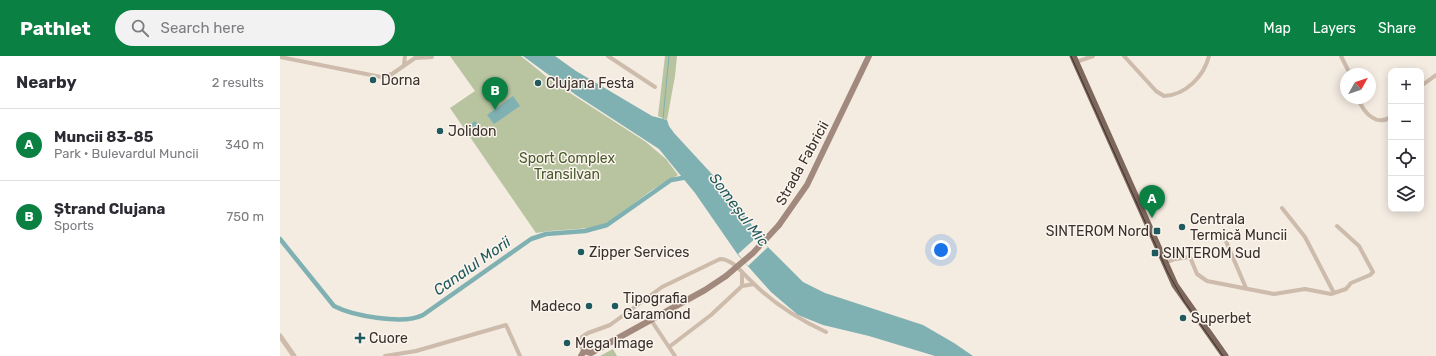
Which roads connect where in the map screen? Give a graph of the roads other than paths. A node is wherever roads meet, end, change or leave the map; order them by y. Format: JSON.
{"nodes":[{"id":1,"x":405,"y":56,"type":"edge"},
{"id":2,"x":608,"y":56,"type":"edge"},
{"id":3,"x":869,"y":56,"type":"edge"},
{"id":4,"x":1093,"y":56,"type":"edge"},
{"id":5,"x":1124,"y":56,"type":"edge"},
{"id":6,"x":1210,"y":56,"type":"edge"},
{"id":7,"x":1341,"y":56,"type":"edge"},
{"id":8,"x":280,"y":57,"type":"edge"},
{"id":9,"x":290,"y":57,"type":"edge"},
{"id":10,"x":432,"y":57,"type":"edge"},
{"id":11,"x":1074,"y":59,"type":"edge"},
{"id":12,"x":404,"y":66,"type":"junction"},
{"id":13,"x":1347,"y":68,"type":"edge"},
{"id":14,"x":1436,"y":75,"type":"edge"},
{"id":15,"x":1424,"y":84,"type":"edge"},
{"id":16,"x":655,"y":87,"type":"dead end"},
{"id":17,"x":1360,"y":104,"type":"edge"},
{"id":18,"x":1388,"y":118,"type":"edge"},
{"id":19,"x":1282,"y":208,"type":"dead end"},
{"id":20,"x":1337,"y":226,"type":"dead end"},
{"id":21,"x":1225,"y":239,"type":"dead end"},
{"id":22,"x":1165,"y":264,"type":"junction"},
{"id":23,"x":742,"y":273,"type":"junction"},
{"id":24,"x":754,"y":284,"type":"junction"},
{"id":25,"x":742,"y":286,"type":"junction"},
{"id":26,"x":1246,"y":288,"type":"junction"},
{"id":27,"x":1334,"y":293,"type":"junction"},
{"id":28,"x":651,"y":320,"type":"junction"},
{"id":29,"x":826,"y":332,"type":"dead end"},
{"id":30,"x":280,"y":336,"type":"edge"},
{"id":31,"x":669,"y":347,"type":"junction"},
{"id":32,"x":582,"y":354,"type":"edge"},
{"id":33,"x":591,"y":354,"type":"edge"},
{"id":34,"x":294,"y":356,"type":"edge"},
{"id":35,"x":385,"y":356,"type":"edge"},
{"id":36,"x":520,"y":356,"type":"edge"},
{"id":37,"x":675,"y":356,"type":"edge"},
{"id":38,"x":1225,"y":356,"type":"edge"}],
"edges":[{"from":1,"to":12,"type":"street"},
{"from":2,"to":16,"type":"street"},
{"from":3,"to":28,"type":"main road","name":"Strada Fabricii","bridge":true},
{"from":4,"to":11,"type":"street"},
{"from":5,"to":6,"type":"street"},
{"from":7,"to":13,"type":"street"},
{"from":8,"to":9,"type":"street"},
{"from":9,"to":12,"type":"street"},
{"from":10,"to":12,"type":"street"},
{"from":11,"to":22,"type":"main road"},
{"from":14,"to":15,"type":"street"},
{"from":17,"to":18,"type":"street"},
{"from":19,"to":27,"type":"street"},
{"from":20,"to":27,"type":"street"},
{"from":21,"to":26,"type":"street"},
{"from":22,"to":26,"type":"street"},
{"from":22,"to":38,"type":"main road"},
{"from":23,"to":24,"type":"street"},
{"from":23,"to":25,"type":"street"},
{"from":23,"to":32,"type":"street"},
{"from":24,"to":25,"type":"street"},
{"from":24,"to":29,"type":"street"},
{"from":25,"to":31,"type":"street"},
{"from":26,"to":27,"type":"street"},
{"from":28,"to":31,"type":"street"},
{"from":28,"to":33,"type":"main road","name":"Strada Fabricii"},
{"from":30,"to":34,"type":"street"},
{"from":31,"to":37,"type":"street"},
{"from":32,"to":33,"type":"main road"},
{"from":35,"to":36,"type":"street"}]}
